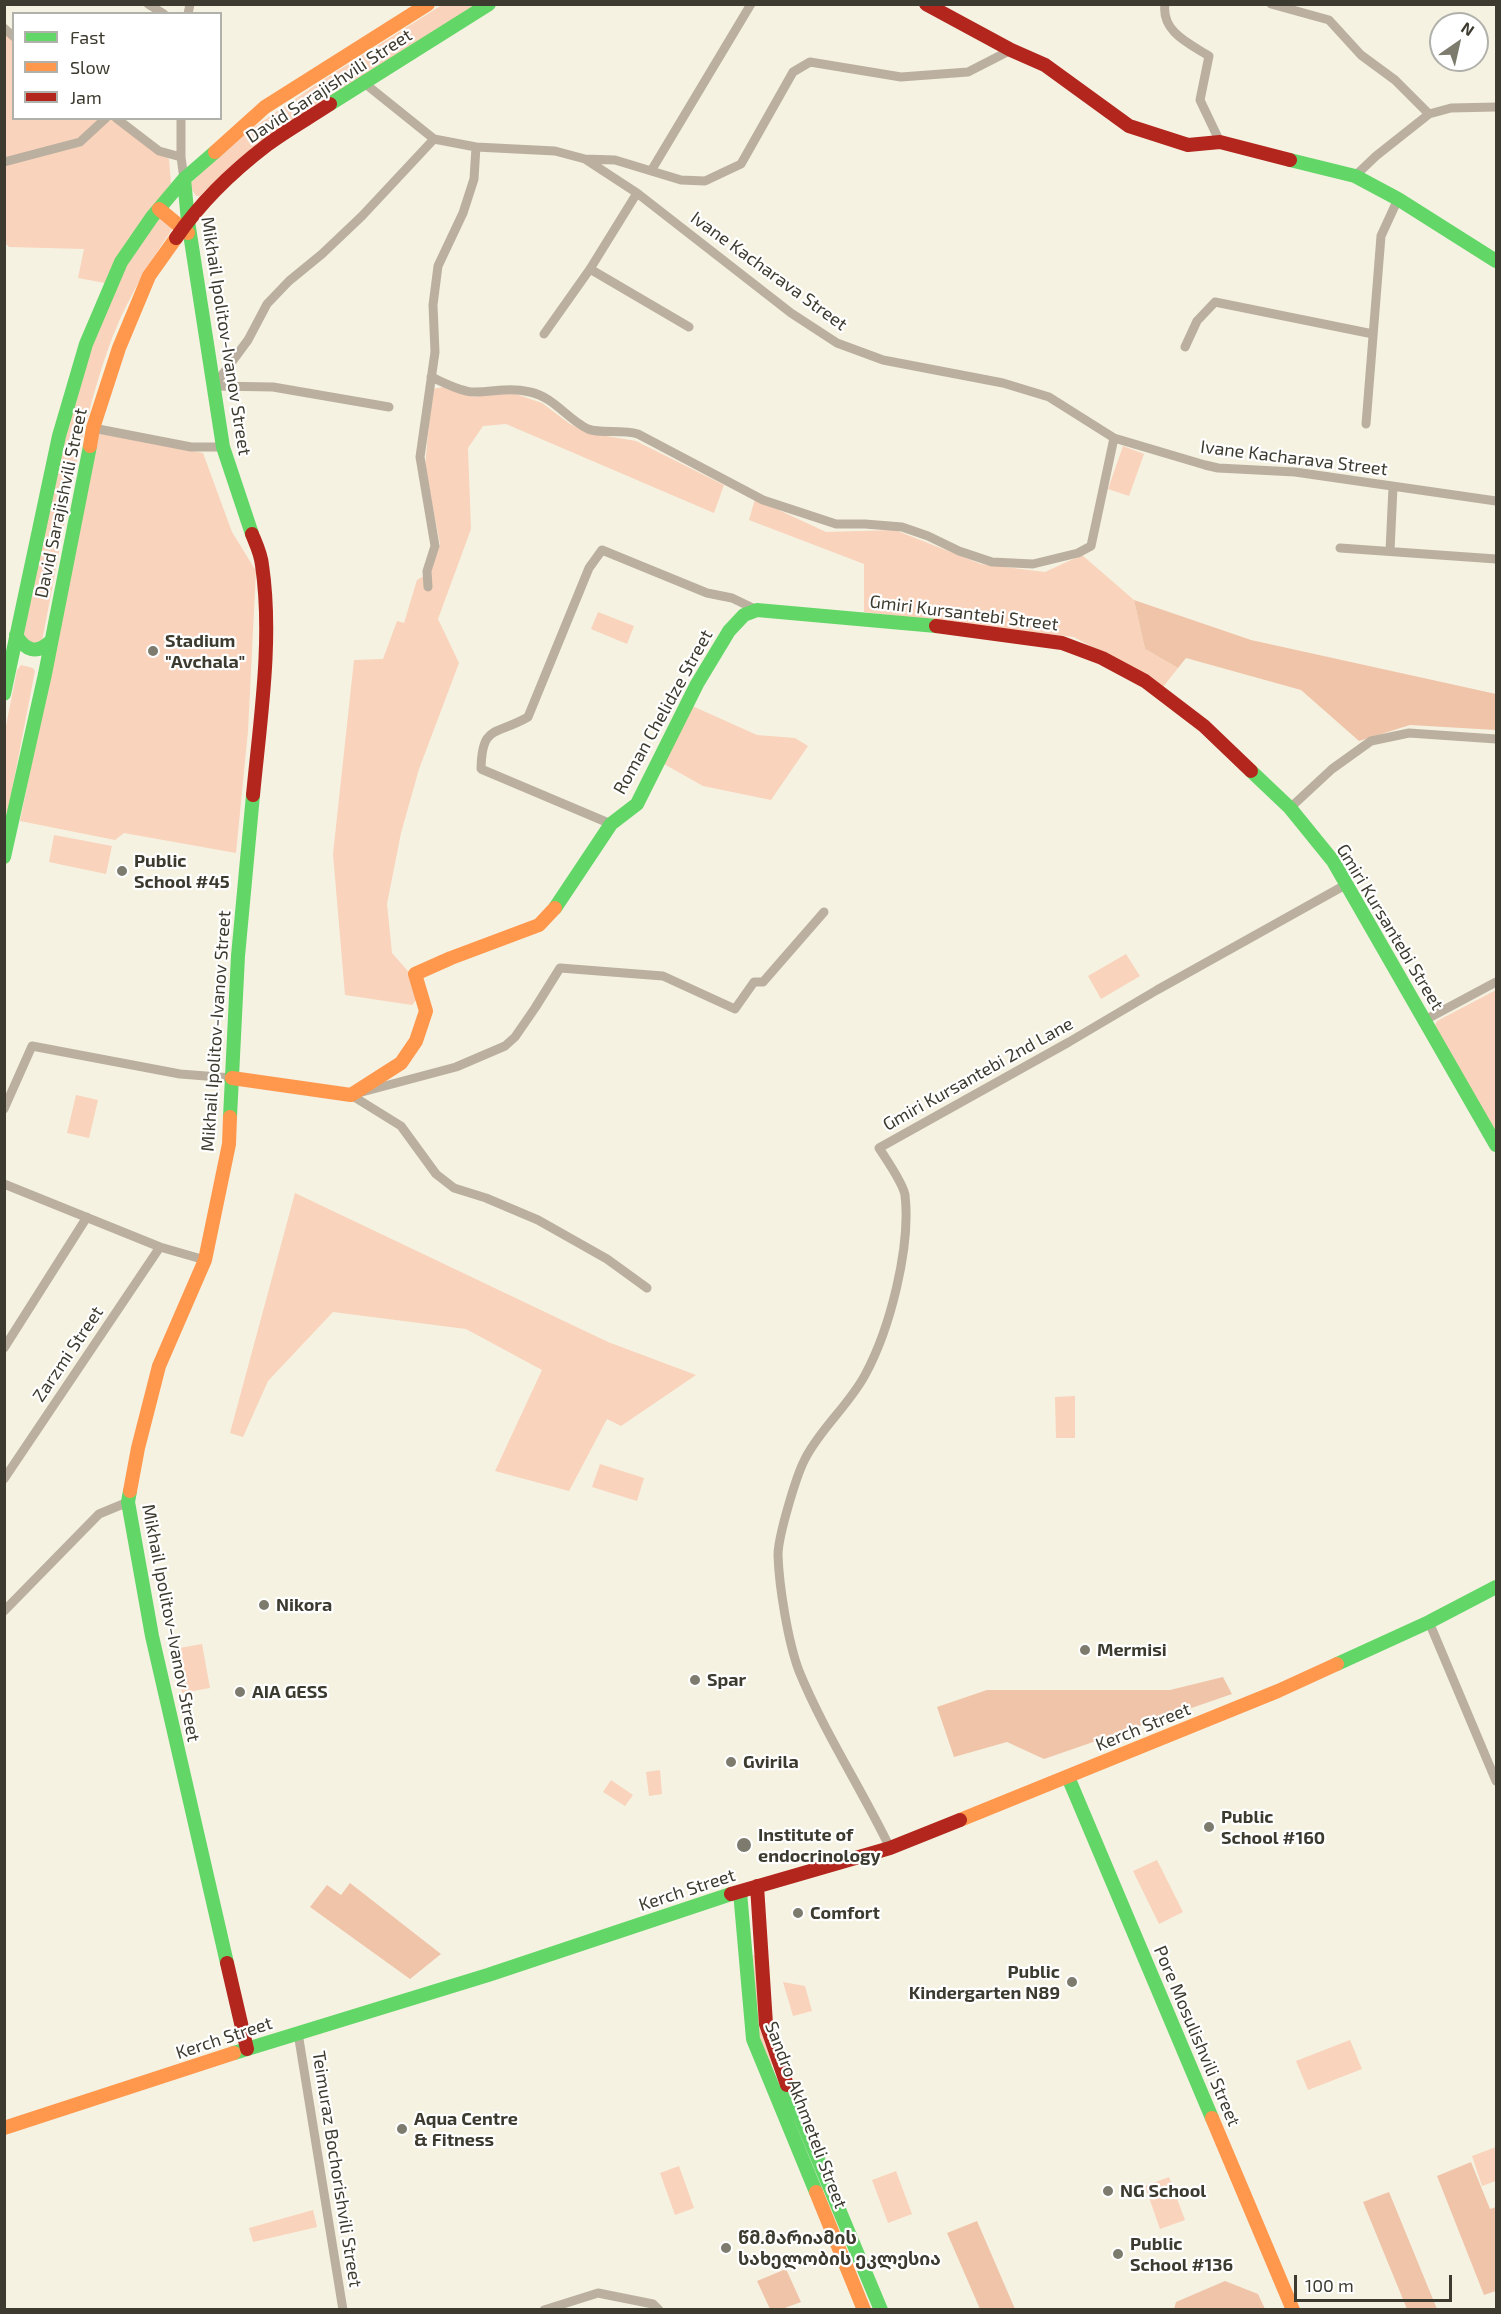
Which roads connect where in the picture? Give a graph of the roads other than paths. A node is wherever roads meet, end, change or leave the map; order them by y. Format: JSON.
{"nodes":[{"id":1,"x":148,"y":4,"type":"edge"},
{"id":2,"x":428,"y":4,"type":"edge"},
{"id":3,"x":489,"y":4,"type":"edge"},
{"id":4,"x":751,"y":4,"type":"edge"},
{"id":5,"x":926,"y":4,"type":"edge"},
{"id":6,"x":1165,"y":4,"type":"edge"},
{"id":7,"x":1271,"y":4,"type":"edge"},
{"id":8,"x":162,"y":12,"type":"edge"},
{"id":9,"x":1011,"y":50,"type":"junction"},
{"id":10,"x":363,"y":82,"type":"junction"},
{"id":11,"x":1497,"y":107,"type":"edge"},
{"id":12,"x":1429,"y":114,"type":"junction"},
{"id":13,"x":104,"y":120,"type":"edge"},
{"id":14,"x":119,"y":120,"type":"edge"},
{"id":15,"x":181,"y":120,"type":"edge"},
{"id":16,"x":434,"y":139,"type":"junction"},
{"id":17,"x":1220,"y":142,"type":"junction"},
{"id":18,"x":476,"y":147,"type":"junction"},
{"id":19,"x":180,"y":157,"type":"junction"},
{"id":20,"x":585,"y":159,"type":"junction"},
{"id":21,"x":4,"y":162,"type":"edge"},
{"id":22,"x":651,"y":171,"type":"junction"},
{"id":23,"x":1355,"y":176,"type":"junction"},
{"id":24,"x":184,"y":179,"type":"junction"},
{"id":25,"x":637,"y":193,"type":"junction"},
{"id":26,"x":1398,"y":199,"type":"junction"},
{"id":27,"x":159,"y":208,"type":"junction"},
{"id":28,"x":187,"y":228,"type":"junction"},
{"id":29,"x":1497,"y":261,"type":"edge"},
{"id":30,"x":590,"y":269,"type":"junction"},
{"id":31,"x":689,"y":327,"type":"dead end"},
{"id":32,"x":544,"y":334,"type":"dead end"},
{"id":33,"x":1373,"y":334,"type":"junction"},
{"id":34,"x":1185,"y":346,"type":"dead end"},
{"id":35,"x":430,"y":377,"type":"junction"},
{"id":36,"x":214,"y":386,"type":"junction"},
{"id":37,"x":389,"y":407,"type":"dead end"},
{"id":38,"x":1366,"y":423,"type":"dead end"},
{"id":39,"x":93,"y":428,"type":"junction"},
{"id":40,"x":1114,"y":438,"type":"junction"},
{"id":41,"x":223,"y":447,"type":"junction"},
{"id":42,"x":1392,"y":487,"type":"junction"},
{"id":43,"x":1497,"y":501,"type":"edge"},
{"id":44,"x":1340,"y":548,"type":"dead end"},
{"id":45,"x":1390,"y":550,"type":"junction"},
{"id":46,"x":1497,"y":559,"type":"edge"},
{"id":47,"x":428,"y":587,"type":"dead end"},
{"id":48,"x":757,"y":610,"type":"junction"},
{"id":49,"x":16,"y":634,"type":"junction"},
{"id":50,"x":51,"y":642,"type":"junction"},
{"id":51,"x":11,"y":662,"type":"junction"},
{"id":52,"x":45,"y":674,"type":"junction"},
{"id":53,"x":4,"y":694,"type":"edge"},
{"id":54,"x":1497,"y":739,"type":"edge"},
{"id":55,"x":1290,"y":808,"type":"junction"},
{"id":56,"x":611,"y":824,"type":"junction"},
{"id":57,"x":4,"y":857,"type":"edge"},
{"id":58,"x":1347,"y":884,"type":"junction"},
{"id":59,"x":824,"y":912,"type":"dead end"},
{"id":60,"x":1497,"y":982,"type":"edge"},
{"id":61,"x":1425,"y":1020,"type":"junction"},
{"id":62,"x":232,"y":1078,"type":"junction"},
{"id":63,"x":351,"y":1095,"type":"junction"},
{"id":64,"x":4,"y":1108,"type":"edge"},
{"id":65,"x":1497,"y":1145,"type":"edge"},
{"id":66,"x":4,"y":1184,"type":"edge"},
{"id":67,"x":87,"y":1217,"type":"junction"},
{"id":68,"x":160,"y":1247,"type":"junction"},
{"id":69,"x":205,"y":1260,"type":"junction"},
{"id":70,"x":647,"y":1288,"type":"dead end"},
{"id":71,"x":4,"y":1348,"type":"edge"},
{"id":72,"x":4,"y":1479,"type":"edge"},
{"id":73,"x":128,"y":1502,"type":"junction"},
{"id":74,"x":1497,"y":1587,"type":"edge"},
{"id":75,"x":4,"y":1611,"type":"edge"},
{"id":76,"x":1429,"y":1622,"type":"junction"},
{"id":77,"x":1068,"y":1777,"type":"junction"},
{"id":78,"x":1497,"y":1781,"type":"edge"},
{"id":79,"x":890,"y":1848,"type":"junction"},
{"id":80,"x":757,"y":1886,"type":"junction"},
{"id":81,"x":741,"y":1892,"type":"junction"},
{"id":82,"x":762,"y":1950,"type":"junction"},
{"id":83,"x":746,"y":1951,"type":"junction"},
{"id":84,"x":298,"y":2033,"type":"junction"},
{"id":85,"x":247,"y":2049,"type":"junction"},
{"id":86,"x":774,"y":2073,"type":"junction"},
{"id":87,"x":4,"y":2128,"type":"edge"},
{"id":88,"x":807,"y":2153,"type":"junction"},
{"id":89,"x":343,"y":2310,"type":"edge"},
{"id":90,"x":544,"y":2310,"type":"edge"},
{"id":91,"x":659,"y":2310,"type":"edge"},
{"id":92,"x":864,"y":2310,"type":"edge"},
{"id":93,"x":881,"y":2310,"type":"edge"},
{"id":94,"x":1293,"y":2310,"type":"edge"}],
"edges":[{"from":1,"to":8,"type":"street"},
{"from":2,"to":24,"type":"street","name":"David Sarajishvili Street"},
{"from":3,"to":10,"type":"street","name":"David Sarajishvili Street"},
{"from":4,"to":22,"type":"street"},
{"from":5,"to":9,"type":"street"},
{"from":6,"to":17,"type":"street"},
{"from":7,"to":12,"type":"street"},
{"from":9,"to":17,"type":"street"},
{"from":9,"to":22,"type":"street"},
{"from":10,"to":16,"type":"street","name":"Ivane Kacharava Street"},
{"from":10,"to":28,"type":"street","name":"David Sarajishvili Street"},
{"from":11,"to":12,"type":"street"},
{"from":12,"to":23,"type":"street"},
{"from":13,"to":21,"type":"street"},
{"from":14,"to":19,"type":"street"},
{"from":15,"to":19,"type":"street"},
{"from":16,"to":18,"type":"street","name":"Ivane Kacharava Street"},
{"from":16,"to":36,"type":"street"},
{"from":17,"to":23,"type":"street"},
{"from":18,"to":20,"type":"street","name":"Ivane Kacharava Street"},
{"from":18,"to":35,"type":"street"},
{"from":19,"to":24,"type":"street"},
{"from":20,"to":22,"type":"street"},
{"from":20,"to":25,"type":"street","name":"Ivane Kacharava Street"},
{"from":23,"to":26,"type":"street"},
{"from":24,"to":27,"type":"street","name":"David Sarajishvili Street"},
{"from":24,"to":28,"type":"street","name":"Mikhail Ipolitov-Ivanov Street"},
{"from":25,"to":30,"type":"street"},
{"from":25,"to":40,"type":"street","name":"Ivane Kacharava Street"},
{"from":26,"to":29,"type":"street"},
{"from":26,"to":33,"type":"street"},
{"from":27,"to":28,"type":"street"},
{"from":27,"to":49,"type":"street","name":"David Sarajishvili Street"},
{"from":28,"to":36,"type":"street","name":"Mikhail Ipolitov-Ivanov Street"},
{"from":28,"to":39,"type":"street","name":"David Sarajishvili Street"},
{"from":30,"to":31,"type":"street"},
{"from":30,"to":32,"type":"street"},
{"from":33,"to":34,"type":"street"},
{"from":33,"to":38,"type":"street"},
{"from":35,"to":40,"type":"street"},
{"from":35,"to":47,"type":"street"},
{"from":36,"to":37,"type":"street"},
{"from":36,"to":41,"type":"street","name":"Mikhail Ipolitov-Ivanov Street"},
{"from":39,"to":41,"type":"street"},
{"from":39,"to":50,"type":"street","name":"David Sarajishvili Street"},
{"from":40,"to":42,"type":"street","name":"Ivane Kacharava Street"},
{"from":41,"to":62,"type":"street","name":"Mikhail Ipolitov-Ivanov Street"},
{"from":42,"to":43,"type":"street","name":"Ivane Kacharava Street"},
{"from":42,"to":45,"type":"street"},
{"from":44,"to":45,"type":"street"},
{"from":45,"to":46,"type":"street"},
{"from":48,"to":55,"type":"street","name":"Gmiri Kursantebi Street"},
{"from":48,"to":56,"type":"street","name":"Roman Chelidze Street"},
{"from":48,"to":56,"type":"street"},
{"from":49,"to":50,"type":"street"},
{"from":49,"to":51,"type":"street","name":"David Sarajishvili Street"},
{"from":50,"to":52,"type":"street","name":"David Sarajishvili Street"},
{"from":51,"to":52,"type":"street"},
{"from":51,"to":53,"type":"street","name":"David Sarajishvili Street"},
{"from":52,"to":57,"type":"street","name":"David Sarajishvili Street"},
{"from":54,"to":55,"type":"street"},
{"from":55,"to":58,"type":"street","name":"Gmiri Kursantebi Street"},
{"from":56,"to":63,"type":"street","name":"Roman Chelidze Street"},
{"from":58,"to":61,"type":"street","name":"Gmiri Kursantebi Street"},
{"from":58,"to":79,"type":"street","name":"Gmiri Kursantebi 2nd Lane"},
{"from":59,"to":63,"type":"street"},
{"from":60,"to":61,"type":"street"},
{"from":61,"to":65,"type":"street","name":"Gmiri Kursantebi Street"},
{"from":62,"to":63,"type":"street"},
{"from":62,"to":64,"type":"street"},
{"from":62,"to":69,"type":"street","name":"Mikhail Ipolitov-Ivanov Street"},
{"from":63,"to":70,"type":"street"},
{"from":66,"to":67,"type":"street"},
{"from":67,"to":68,"type":"street"},
{"from":67,"to":71,"type":"street"},
{"from":68,"to":69,"type":"street"},
{"from":68,"to":72,"type":"street","name":"Zarzmi Street"},
{"from":69,"to":73,"type":"street","name":"Mikhail Ipolitov-Ivanov Street"},
{"from":73,"to":75,"type":"street"},
{"from":73,"to":85,"type":"street","name":"Mikhail Ipolitov-Ivanov Street"},
{"from":74,"to":76,"type":"street","name":"Kerch Street"},
{"from":76,"to":77,"type":"street","name":"Kerch Street"},
{"from":76,"to":78,"type":"street"},
{"from":77,"to":79,"type":"street","name":"Kerch Street"},
{"from":77,"to":94,"type":"street","name":"Pore Mosulishvili Street"},
{"from":79,"to":80,"type":"street","name":"Kerch Street"},
{"from":80,"to":81,"type":"street","name":"Kerch Street"},
{"from":80,"to":82,"type":"street","name":"Sandro Akhmeteli Street"},
{"from":81,"to":83,"type":"street","name":"Sandro Akhmeteli Street"},
{"from":81,"to":84,"type":"street","name":"Kerch Street"},
{"from":82,"to":83,"type":"street"},
{"from":82,"to":86,"type":"street","name":"Sandro Akhmeteli Street"},
{"from":83,"to":86,"type":"street","name":"Sandro Akhmeteli Street"},
{"from":84,"to":85,"type":"street","name":"Kerch Street"},
{"from":84,"to":89,"type":"street","name":"Teimuraz Bochorishvili Street"},
{"from":85,"to":87,"type":"street","name":"Kerch Street"},
{"from":86,"to":88,"type":"street","name":"Sandro Akhmeteli Street"},
{"from":88,"to":92,"type":"street","name":"Sandro Akhmeteli Street"},
{"from":88,"to":93,"type":"street","name":"Sandro Akhmeteli Street"},
{"from":90,"to":91,"type":"street"}]}
